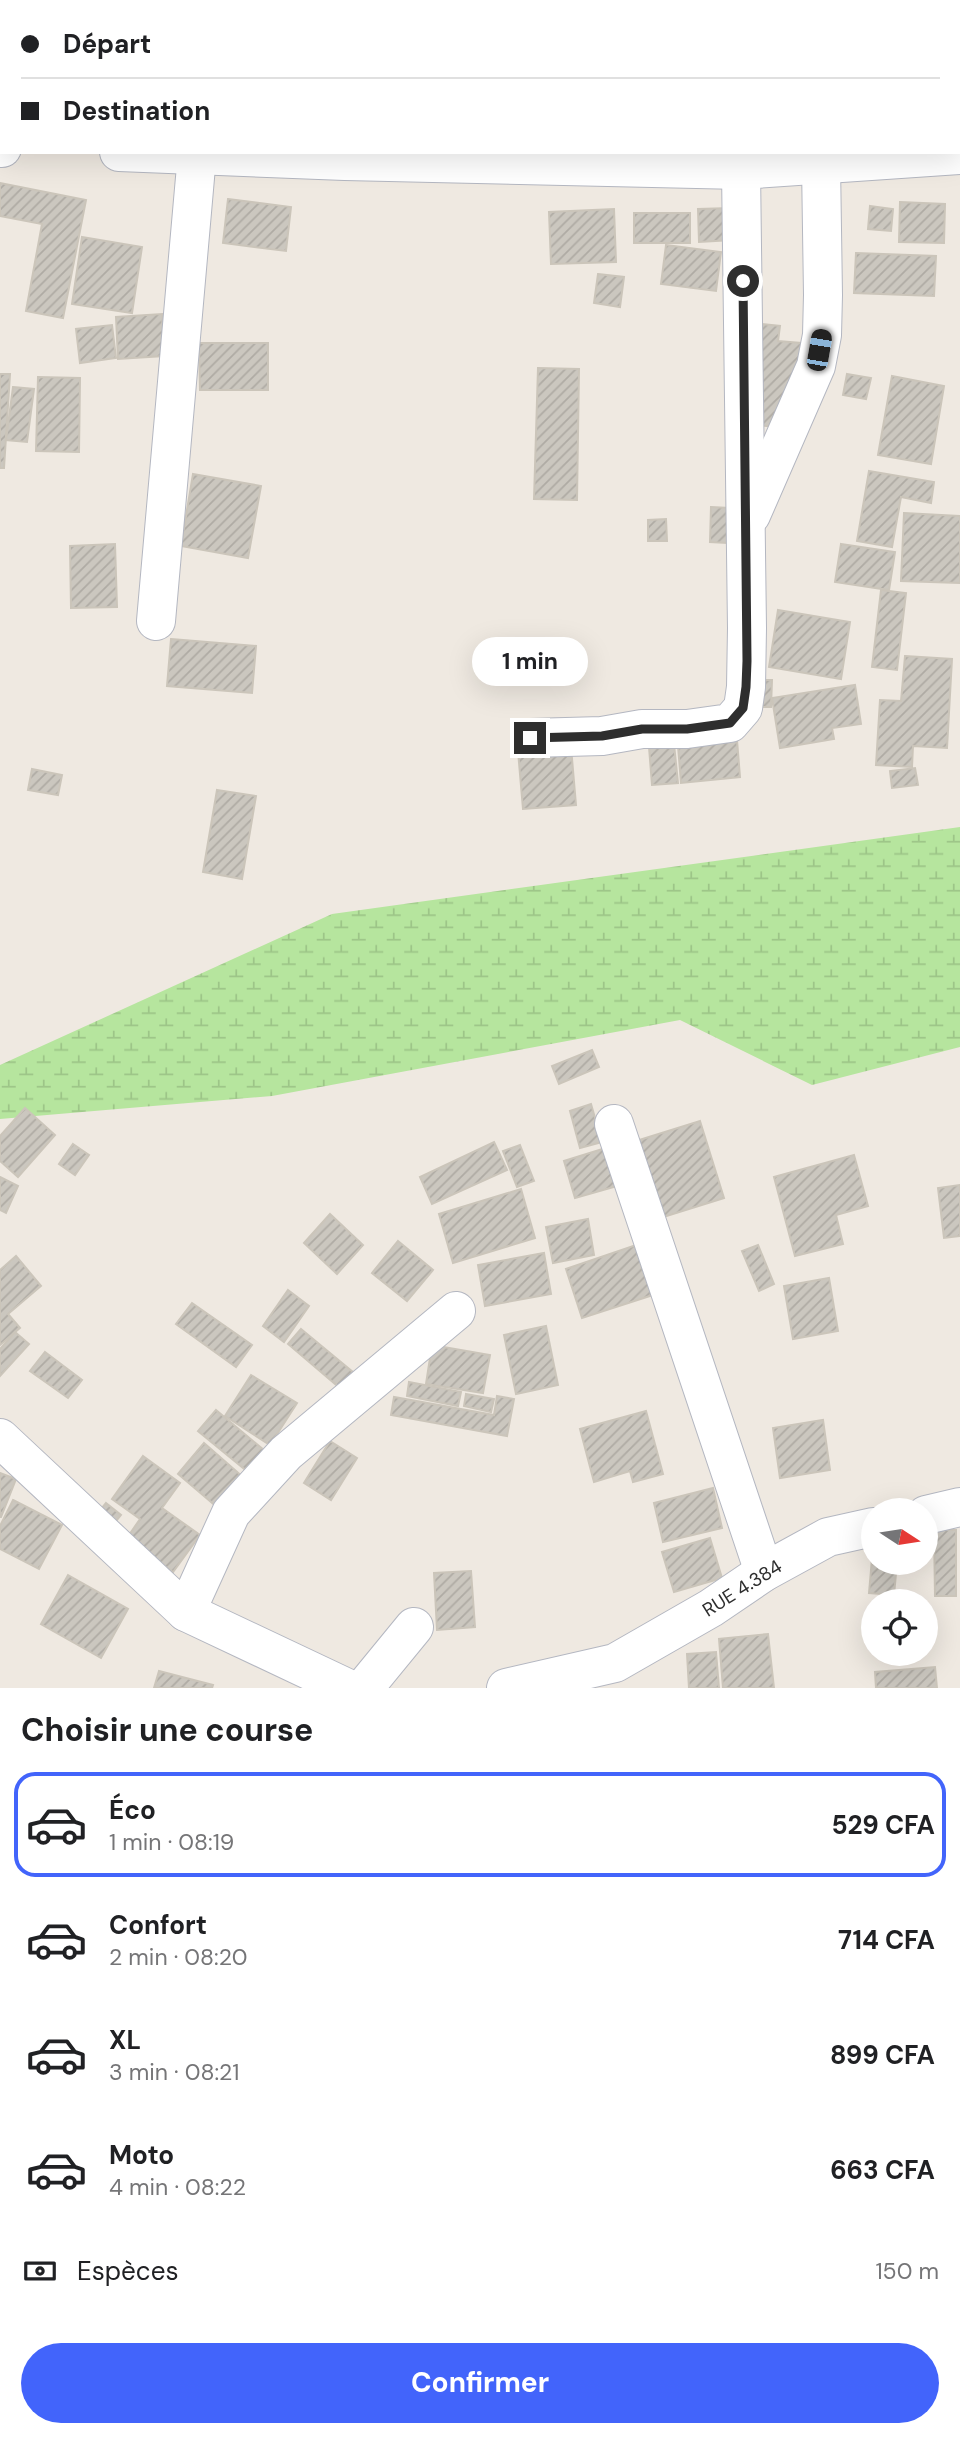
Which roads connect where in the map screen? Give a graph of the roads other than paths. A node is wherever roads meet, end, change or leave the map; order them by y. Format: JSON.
{"nodes":[{"id":1,"x":171,"y":154,"type":"edge"},
{"id":2,"x":197,"y":155,"type":"junction"},
{"id":3,"x":960,"y":155,"type":"edge"},
{"id":4,"x":345,"y":157,"type":"edge"},
{"id":5,"x":821,"y":164,"type":"junction"},
{"id":6,"x":741,"y":170,"type":"junction"},
{"id":7,"x":745,"y":528,"type":"junction"},
{"id":8,"x":156,"y":621,"type":"dead end"},
{"id":9,"x":530,"y":738,"type":"dead end"},
{"id":10,"x":614,"y":1124,"type":"dead end"},
{"id":11,"x":456,"y":1311,"type":"dead end"},
{"id":12,"x":0,"y":1438,"type":"edge"},
{"id":13,"x":960,"y":1507,"type":"edge"},
{"id":14,"x":938,"y":1512,"type":"edge"},
{"id":15,"x":861,"y":1530,"type":"edge"},
{"id":16,"x":764,"y":1572,"type":"junction"},
{"id":17,"x":186,"y":1612,"type":"junction"},
{"id":18,"x":414,"y":1627,"type":"dead end"},
{"id":19,"x":616,"y":1675,"type":"edge"},
{"id":20,"x":347,"y":1688,"type":"edge"},
{"id":21,"x":364,"y":1688,"type":"edge"},
{"id":22,"x":506,"y":1688,"type":"edge"}],
"edges":[{"from":1,"to":2,"type":"street"},
{"from":2,"to":4,"type":"street"},
{"from":2,"to":8,"type":"street"},
{"from":3,"to":5,"type":"street"},
{"from":4,"to":6,"type":"street"},
{"from":5,"to":6,"type":"street"},
{"from":5,"to":7,"type":"street"},
{"from":6,"to":7,"type":"street"},
{"from":7,"to":9,"type":"street"},
{"from":10,"to":16,"type":"street"},
{"from":11,"to":17,"type":"street"},
{"from":12,"to":17,"type":"street"},
{"from":13,"to":14,"type":"street"},
{"from":15,"to":16,"type":"street","name":"RUE 4.384"},
{"from":16,"to":19,"type":"street","name":"RUE 4.384"},
{"from":17,"to":20,"type":"street"},
{"from":18,"to":21,"type":"street"},
{"from":19,"to":22,"type":"street","name":"RUE 4.384"}]}
